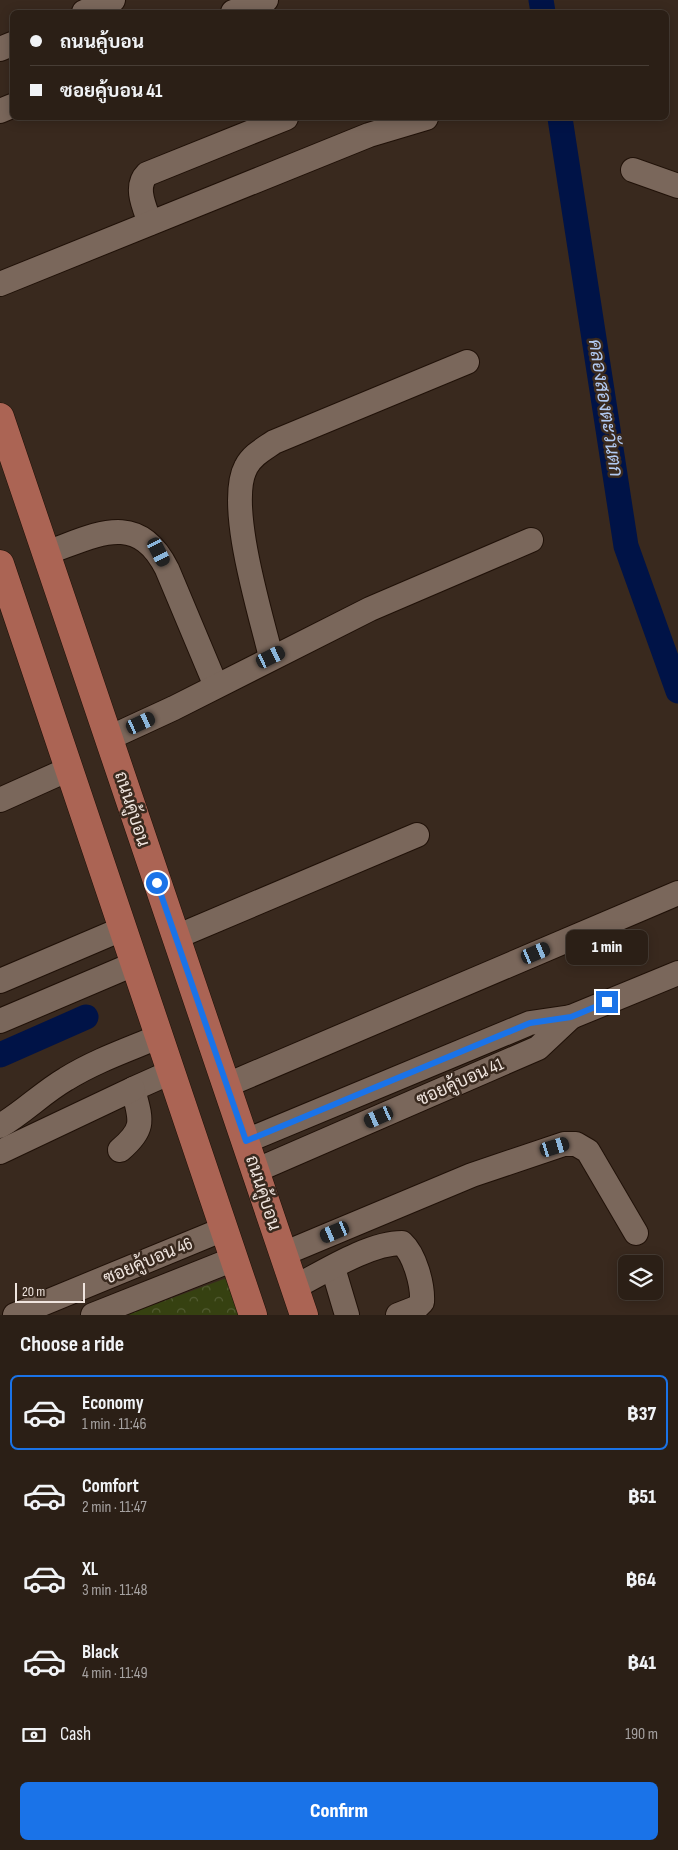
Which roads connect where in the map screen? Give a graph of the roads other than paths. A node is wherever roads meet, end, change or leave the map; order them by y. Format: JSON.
{"nodes":[{"id":1,"x":113,"y":0,"type":"edge"},
{"id":2,"x":266,"y":0,"type":"edge"},
{"id":3,"x":89,"y":10,"type":"edge"},
{"id":4,"x":238,"y":10,"type":"edge"},
{"id":5,"x":281,"y":120,"type":"edge"},
{"id":6,"x":411,"y":120,"type":"edge"},
{"id":7,"x":366,"y":126,"type":"edge"},
{"id":8,"x":633,"y":170,"type":"dead end"},
{"id":9,"x":678,"y":186,"type":"edge"},
{"id":10,"x":150,"y":224,"type":"junction"},
{"id":11,"x":0,"y":284,"type":"edge"},
{"id":12,"x":467,"y":362,"type":"dead end"},
{"id":13,"x":0,"y":417,"type":"edge"},
{"id":14,"x":531,"y":540,"type":"dead end"},
{"id":15,"x":46,"y":553,"type":"junction"},
{"id":16,"x":0,"y":564,"type":"edge"},
{"id":17,"x":271,"y":657,"type":"junction"},
{"id":18,"x":216,"y":686,"type":"junction"},
{"id":19,"x":109,"y":738,"type":"junction"},
{"id":20,"x":69,"y":769,"type":"junction"},
{"id":21,"x":0,"y":800,"type":"edge"},
{"id":22,"x":417,"y":834,"type":"dead end"},
{"id":23,"x":678,"y":893,"type":"edge"},
{"id":24,"x":122,"y":929,"type":"junction"},
{"id":25,"x":176,"y":937,"type":"junction"},
{"id":26,"x":134,"y":964,"type":"junction"},
{"id":27,"x":678,"y":973,"type":"edge"},
{"id":28,"x":0,"y":981,"type":"edge"},
{"id":29,"x":571,"y":1017,"type":"junction"},
{"id":30,"x":0,"y":1021,"type":"edge"},
{"id":31,"x":158,"y":1037,"type":"junction"},
{"id":32,"x":171,"y":1072,"type":"junction"},
{"id":33,"x":227,"y":1084,"type":"junction"},
{"id":34,"x":133,"y":1089,"type":"junction"},
{"id":35,"x":0,"y":1126,"type":"edge"},
{"id":36,"x":246,"y":1141,"type":"junction"},
{"id":37,"x":120,"y":1150,"type":"dead end"},
{"id":38,"x":0,"y":1152,"type":"edge"},
{"id":39,"x":257,"y":1170,"type":"junction"},
{"id":40,"x":224,"y":1229,"type":"junction"},
{"id":41,"x":636,"y":1233,"type":"dead end"},
{"id":42,"x":283,"y":1254,"type":"junction"},
{"id":43,"x":234,"y":1259,"type":"junction"},
{"id":44,"x":333,"y":1268,"type":"junction"},
{"id":45,"x":294,"y":1287,"type":"junction"},
{"id":46,"x":16,"y":1315,"type":"edge"},
{"id":47,"x":94,"y":1315,"type":"edge"},
{"id":48,"x":253,"y":1315,"type":"edge"},
{"id":49,"x":304,"y":1315,"type":"edge"},
{"id":50,"x":347,"y":1315,"type":"edge"},
{"id":51,"x":398,"y":1315,"type":"edge"}],
"edges":[{"from":1,"to":3,"type":"street"},
{"from":2,"to":4,"type":"street"},
{"from":5,"to":10,"type":"street"},
{"from":6,"to":7,"type":"street"},
{"from":7,"to":10,"type":"street"},
{"from":8,"to":9,"type":"street"},
{"from":10,"to":11,"type":"street"},
{"from":12,"to":17,"type":"street"},
{"from":13,"to":15,"type":"main road","name":"ถนนคู้บอน"},
{"from":14,"to":17,"type":"street"},
{"from":15,"to":18,"type":"street"},
{"from":15,"to":19,"type":"main road","name":"ถนนคู้บอน"},
{"from":16,"to":20,"type":"main road"},
{"from":17,"to":18,"type":"street"},
{"from":18,"to":19,"type":"street"},
{"from":19,"to":25,"type":"main road","name":"ถนนคู้บอน"},
{"from":20,"to":21,"type":"street"},
{"from":20,"to":24,"type":"main road"},
{"from":22,"to":25,"type":"street"},
{"from":23,"to":33,"type":"street"},
{"from":24,"to":26,"type":"main road"},
{"from":24,"to":28,"type":"street"},
{"from":25,"to":33,"type":"main road","name":"ถนนคู้บอน"},
{"from":26,"to":30,"type":"street"},
{"from":26,"to":31,"type":"main road"},
{"from":27,"to":29,"type":"street","name":"ซอยคู้บอน 41"},
{"from":29,"to":36,"type":"street","name":"ซอยคู้บอน 41"},
{"from":29,"to":39,"type":"street","name":"ซอยคู้บอน 41"},
{"from":31,"to":32,"type":"main road"},
{"from":31,"to":35,"type":"street"},
{"from":32,"to":34,"type":"street"},
{"from":32,"to":40,"type":"main road"},
{"from":33,"to":36,"type":"main road","name":"ถนนคู้บอน"},
{"from":34,"to":37,"type":"street"},
{"from":34,"to":38,"type":"street"},
{"from":36,"to":39,"type":"main road","name":"ถนนคู้บอน"},
{"from":39,"to":42,"type":"main road","name":"ถนนคู้บอน"},
{"from":40,"to":43,"type":"main road"},
{"from":40,"to":46,"type":"street","name":"ซอยคู้บอน 46"},
{"from":41,"to":42,"type":"street"},
{"from":42,"to":45,"type":"main road","name":"ถนนคู้บอน"},
{"from":43,"to":47,"type":"street"},
{"from":43,"to":48,"type":"main road"},
{"from":44,"to":45,"type":"street"},
{"from":44,"to":50,"type":"street"},
{"from":44,"to":51,"type":"street"},
{"from":45,"to":49,"type":"main road","name":"ถนนคู้บอน"}]}
